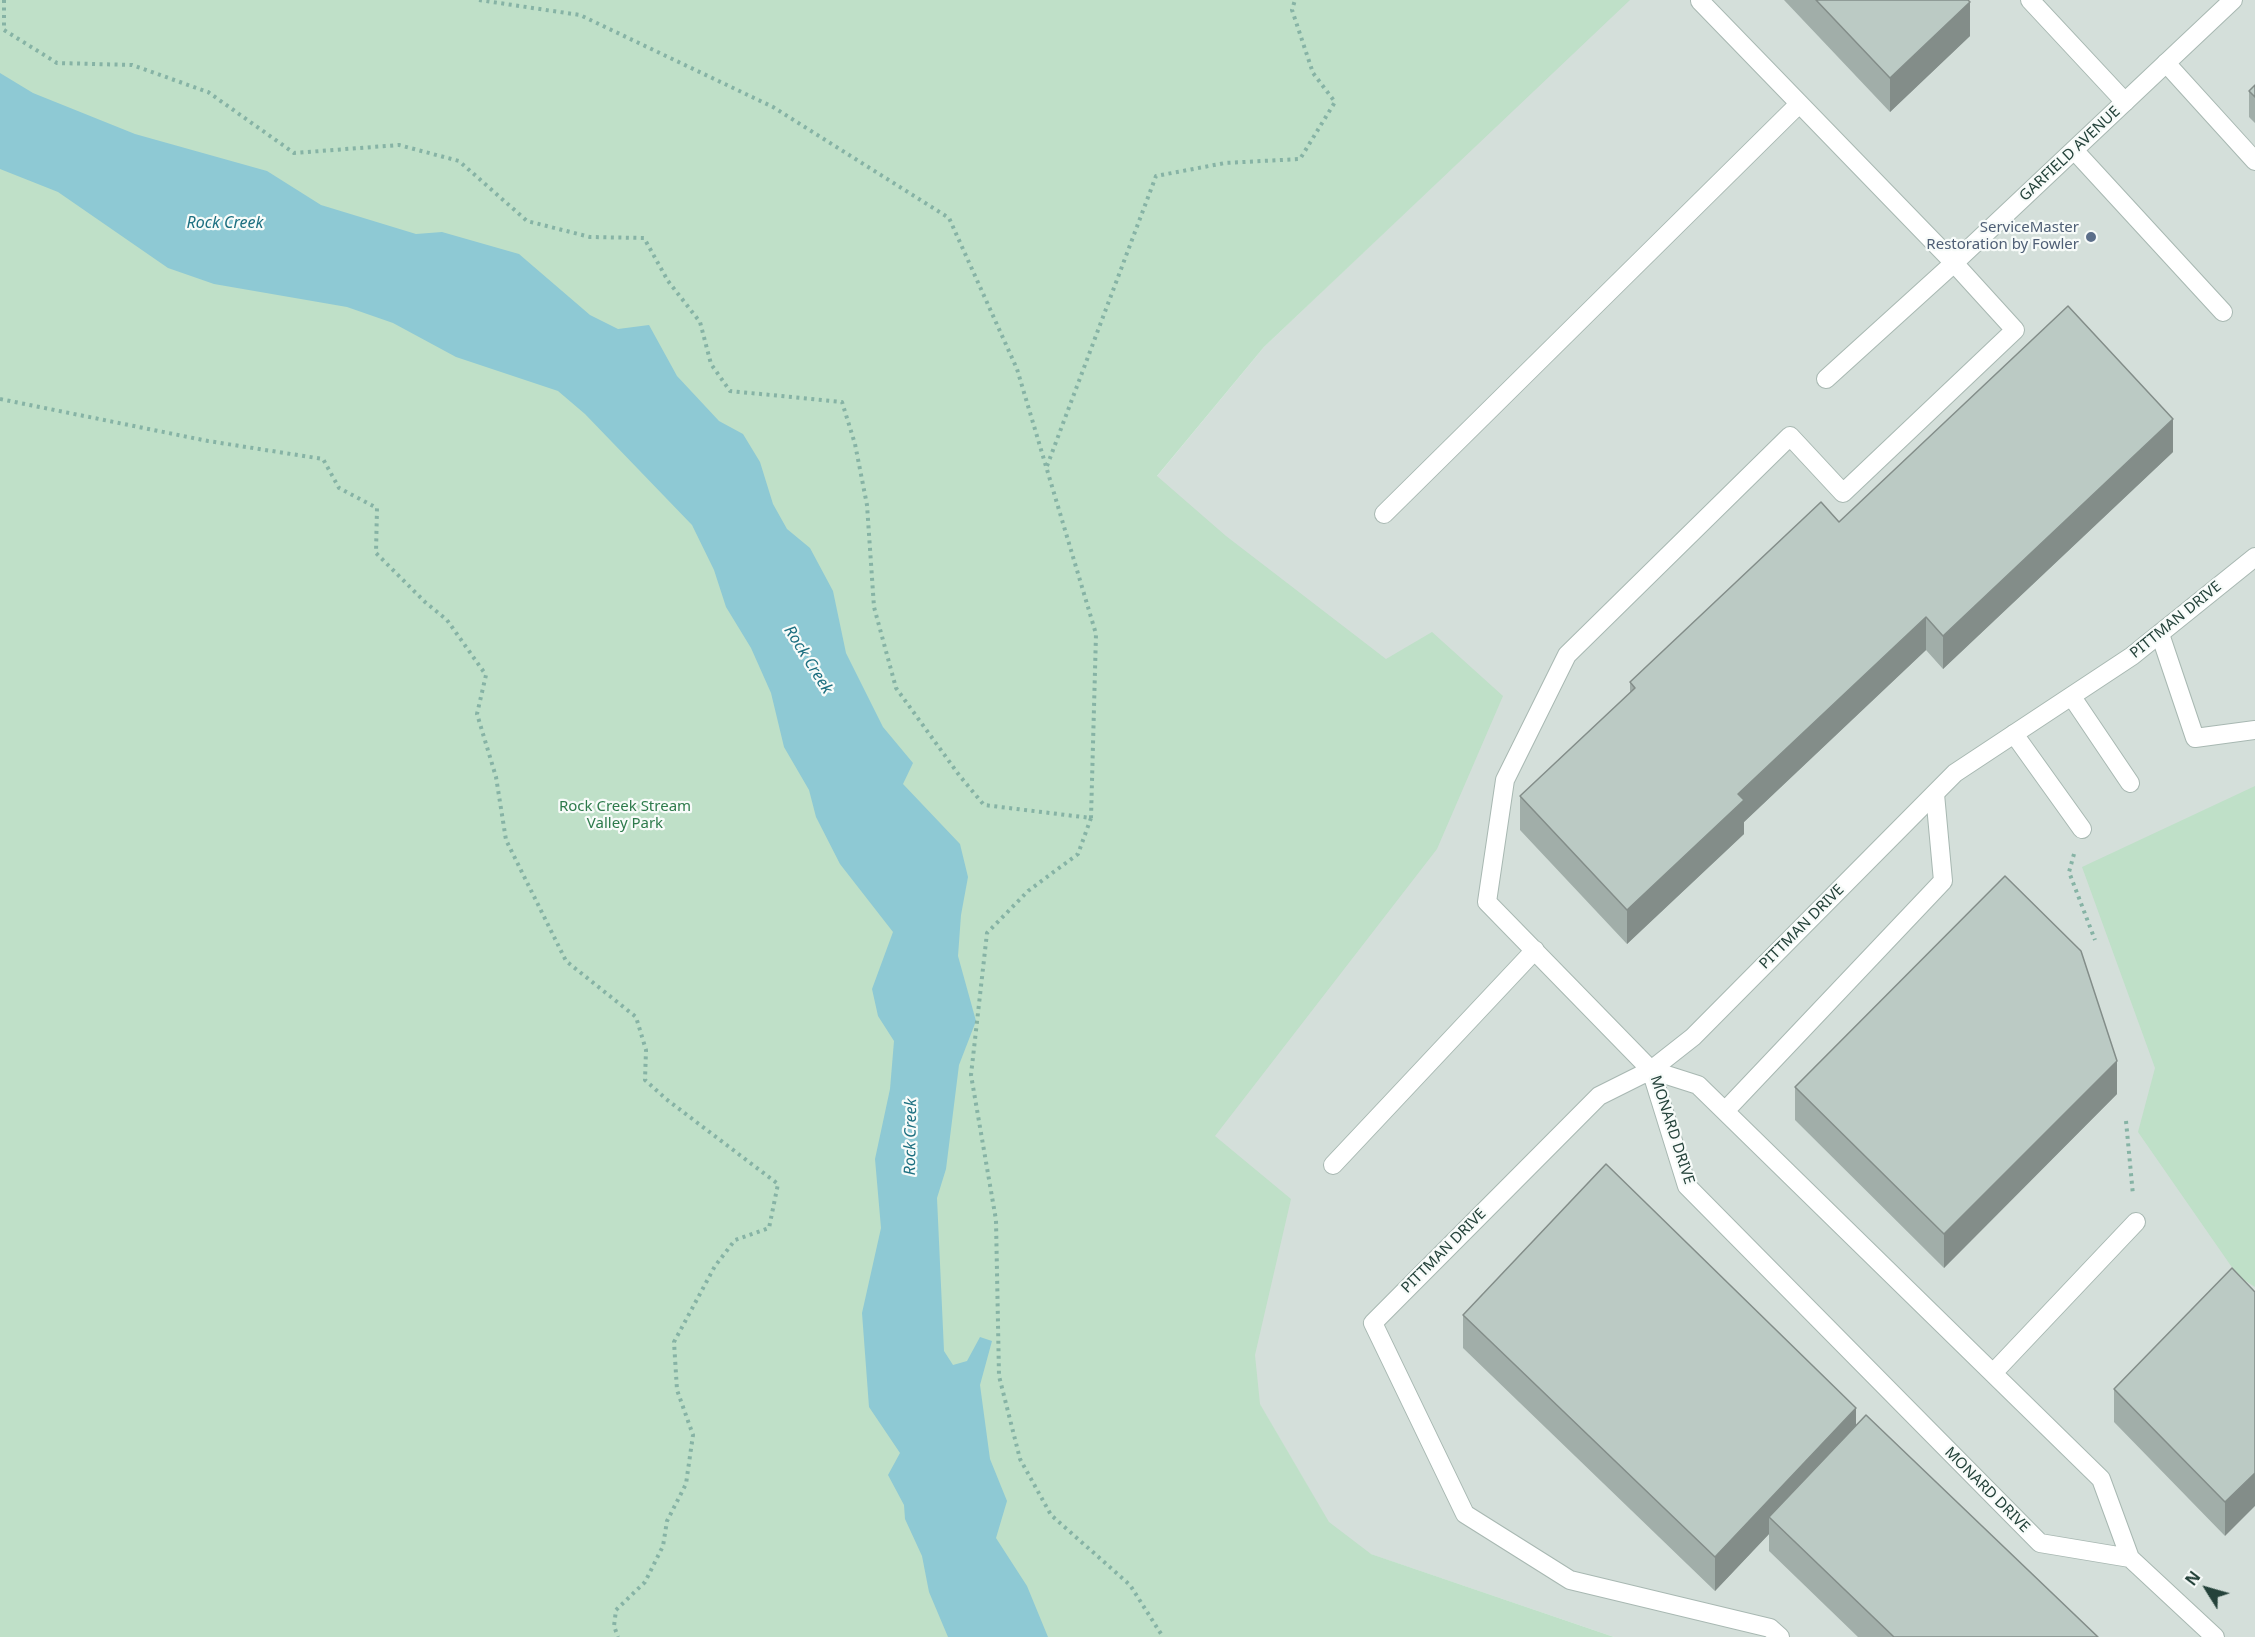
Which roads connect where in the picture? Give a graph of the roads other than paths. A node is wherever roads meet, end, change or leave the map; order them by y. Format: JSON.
{"nodes":[{"id":1,"x":2030,"y":0,"type":"edge"},
{"id":2,"x":2233,"y":0,"type":"edge"},
{"id":3,"x":1700,"y":1,"type":"edge"},
{"id":4,"x":2166,"y":63,"type":"junction"},
{"id":5,"x":2125,"y":102,"type":"junction"},
{"id":6,"x":1799,"y":104,"type":"junction"},
{"id":7,"x":2074,"y":150,"type":"junction"},
{"id":8,"x":2255,"y":161,"type":"edge"},
{"id":9,"x":1953,"y":263,"type":"junction"},
{"id":10,"x":2223,"y":312,"type":"dead end"},
{"id":11,"x":1826,"y":379,"type":"dead end"},
{"id":12,"x":1384,"y":514,"type":"dead end"},
{"id":13,"x":2255,"y":557,"type":"edge"},
{"id":14,"x":2160,"y":634,"type":"junction"},
{"id":15,"x":2072,"y":697,"type":"junction"},
{"id":16,"x":2255,"y":730,"type":"edge"},
{"id":17,"x":2014,"y":734,"type":"junction"},
{"id":18,"x":2130,"y":783,"type":"dead end"},
{"id":19,"x":1935,"y":794,"type":"junction"},
{"id":20,"x":2082,"y":829,"type":"road end"},
{"id":21,"x":1534,"y":950,"type":"junction"},
{"id":22,"x":1651,"y":1070,"type":"junction"},
{"id":23,"x":1725,"y":1111,"type":"junction"},
{"id":24,"x":1333,"y":1165,"type":"dead end"},
{"id":25,"x":2136,"y":1222,"type":"road end"},
{"id":26,"x":1994,"y":1372,"type":"junction"},
{"id":27,"x":2130,"y":1558,"type":"junction"},
{"id":28,"x":1780,"y":1637,"type":"edge"},
{"id":29,"x":2215,"y":1637,"type":"edge"}],
"edges":[{"from":1,"to":5,"type":"street"},
{"from":2,"to":4,"type":"street","name":"GARFIELD AVENUE"},
{"from":3,"to":6,"type":"street"},
{"from":4,"to":5,"type":"street","name":"GARFIELD AVENUE"},
{"from":4,"to":8,"type":"street"},
{"from":5,"to":7,"type":"street","name":"GARFIELD AVENUE"},
{"from":6,"to":9,"type":"street"},
{"from":6,"to":12,"type":"street"},
{"from":7,"to":9,"type":"street","name":"GARFIELD AVENUE"},
{"from":7,"to":10,"type":"street"},
{"from":9,"to":11,"type":"street","name":"GARFIELD AVENUE"},
{"from":9,"to":21,"type":"street"},
{"from":13,"to":14,"type":"street","name":"PITTMAN DRIVE"},
{"from":14,"to":15,"type":"street","name":"PITTMAN DRIVE"},
{"from":14,"to":16,"type":"street"},
{"from":15,"to":17,"type":"street","name":"PITTMAN DRIVE"},
{"from":15,"to":18,"type":"street"},
{"from":17,"to":19,"type":"street","name":"PITTMAN DRIVE"},
{"from":17,"to":20,"type":"street"},
{"from":19,"to":22,"type":"street","name":"PITTMAN DRIVE"},
{"from":19,"to":23,"type":"street"},
{"from":21,"to":22,"type":"street"},
{"from":21,"to":24,"type":"street"},
{"from":22,"to":23,"type":"street","name":"MONARD DRIVE"},
{"from":22,"to":27,"type":"street","name":"MONARD DRIVE"},
{"from":22,"to":28,"type":"street","name":"PITTMAN DRIVE"},
{"from":23,"to":26,"type":"street","name":"MONARD DRIVE"},
{"from":25,"to":26,"type":"street"},
{"from":26,"to":27,"type":"street","name":"MONARD DRIVE"},
{"from":27,"to":29,"type":"street","name":"MONARD DRIVE"}]}
